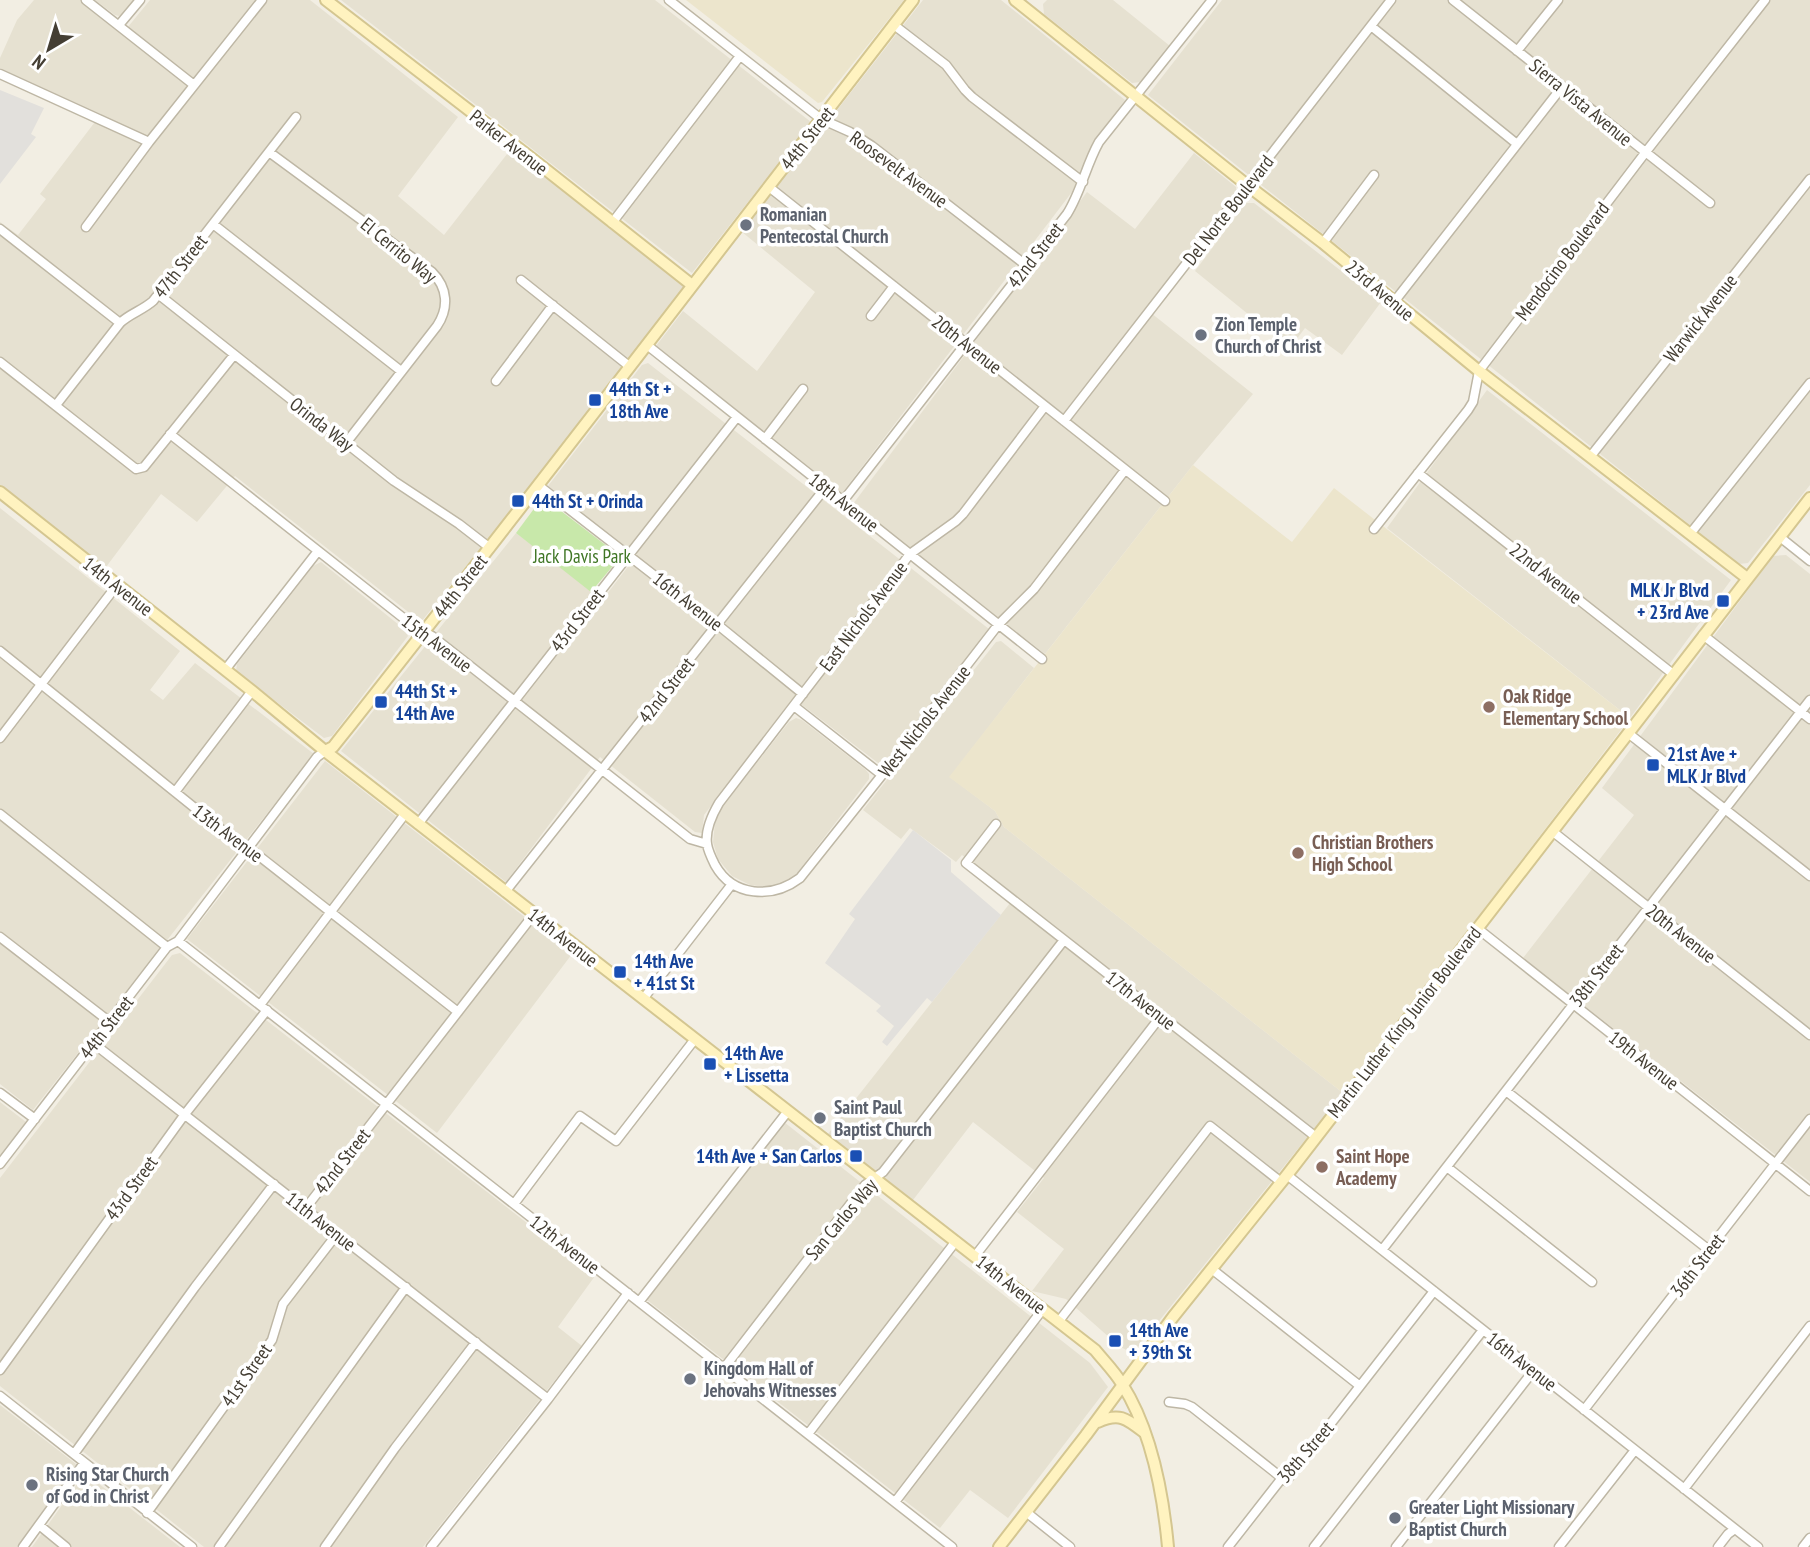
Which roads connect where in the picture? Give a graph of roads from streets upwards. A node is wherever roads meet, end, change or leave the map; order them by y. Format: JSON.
{"nodes":[{"id":1,"x":86,"y":0,"type":"edge"},
{"id":2,"x":140,"y":0,"type":"edge"},
{"id":3,"x":262,"y":0,"type":"edge"},
{"id":4,"x":326,"y":0,"type":"edge"},
{"id":5,"x":669,"y":0,"type":"edge"},
{"id":6,"x":913,"y":0,"type":"edge"},
{"id":7,"x":1015,"y":0,"type":"edge"},
{"id":8,"x":1035,"y":0,"type":"edge"},
{"id":9,"x":1212,"y":0,"type":"edge"},
{"id":10,"x":1391,"y":0,"type":"edge"},
{"id":11,"x":1453,"y":0,"type":"edge"},
{"id":12,"x":1558,"y":0,"type":"edge"},
{"id":13,"x":1765,"y":0,"type":"edge"},
{"id":14,"x":1027,"y":10,"type":"junction"},
{"id":15,"x":119,"y":25,"type":"junction"},
{"id":16,"x":894,"y":25,"type":"junction"},
{"id":17,"x":1371,"y":26,"type":"junction"},
{"id":18,"x":1517,"y":51,"type":"junction"},
{"id":19,"x":740,"y":56,"type":"junction"},
{"id":20,"x":0,"y":74,"type":"edge"},
{"id":21,"x":194,"y":85,"type":"junction"},
{"id":22,"x":1562,"y":87,"type":"junction"},
{"id":23,"x":1136,"y":96,"type":"junction"},
{"id":24,"x":296,"y":117,"type":"dead end"},
{"id":25,"x":821,"y":119,"type":"junction"},
{"id":26,"x":149,"y":142,"type":"junction"},
{"id":27,"x":1517,"y":144,"type":"junction"},
{"id":28,"x":269,"y":152,"type":"junction"},
{"id":29,"x":1645,"y":153,"type":"junction"},
{"id":30,"x":1374,"y":175,"type":"dead end"},
{"id":31,"x":1810,"y":179,"type":"edge"},
{"id":32,"x":1083,"y":182,"type":"junction"},
{"id":33,"x":1247,"y":185,"type":"junction"},
{"id":34,"x":769,"y":187,"type":"junction"},
{"id":35,"x":1710,"y":203,"type":"dead end"},
{"id":36,"x":612,"y":223,"type":"junction"},
{"id":37,"x":213,"y":224,"type":"junction"},
{"id":38,"x":86,"y":227,"type":"dead end"},
{"id":39,"x":0,"y":229,"type":"edge"},
{"id":40,"x":1324,"y":243,"type":"junction"},
{"id":41,"x":1027,"y":266,"type":"junction"},
{"id":42,"x":521,"y":280,"type":"dead end"},
{"id":43,"x":692,"y":285,"type":"junction"},
{"id":44,"x":894,"y":286,"type":"junction"},
{"id":45,"x":158,"y":294,"type":"junction"},
{"id":46,"x":1394,"y":302,"type":"junction"},
{"id":47,"x":553,"y":305,"type":"junction"},
{"id":48,"x":871,"y":316,"type":"dead end"},
{"id":49,"x":120,"y":323,"type":"junction"},
{"id":50,"x":967,"y":344,"type":"junction"},
{"id":51,"x":647,"y":345,"type":"junction"},
{"id":52,"x":234,"y":355,"type":"junction"},
{"id":53,"x":0,"y":362,"type":"edge"},
{"id":54,"x":629,"y":366,"type":"junction"},
{"id":55,"x":401,"y":371,"type":"junction"},
{"id":56,"x":1479,"y":371,"type":"junction"},
{"id":57,"x":496,"y":381,"type":"dead end"},
{"id":58,"x":1810,"y":383,"type":"edge"},
{"id":59,"x":803,"y":389,"type":"dead end"},
{"id":60,"x":56,"y":405,"type":"junction"},
{"id":61,"x":1045,"y":406,"type":"junction"},
{"id":62,"x":737,"y":416,"type":"junction"},
{"id":63,"x":1064,"y":421,"type":"junction"},
{"id":64,"x":170,"y":434,"type":"junction"},
{"id":65,"x":765,"y":439,"type":"junction"},
{"id":66,"x":346,"y":443,"type":"junction"},
{"id":67,"x":1590,"y":457,"type":"junction"},
{"id":68,"x":1125,"y":470,"type":"junction"},
{"id":69,"x":1418,"y":473,"type":"junction"},
{"id":70,"x":538,"y":485,"type":"junction"},
{"id":71,"x":826,"y":487,"type":"junction"},
{"id":72,"x":0,"y":492,"type":"edge"},
{"id":73,"x":1810,"y":498,"type":"edge"},
{"id":74,"x":844,"y":501,"type":"junction"},
{"id":75,"x":1165,"y":501,"type":"dead end"},
{"id":76,"x":1374,"y":529,"type":"dead end"},
{"id":77,"x":1690,"y":534,"type":"junction"},
{"id":78,"x":1780,"y":537,"type":"junction"},
{"id":79,"x":490,"y":548,"type":"junction"},
{"id":80,"x":318,"y":551,"type":"junction"},
{"id":81,"x":910,"y":554,"type":"junction"},
{"id":82,"x":629,"y":555,"type":"junction"},
{"id":83,"x":1810,"y":561,"type":"edge"},
{"id":84,"x":1747,"y":578,"type":"junction"},
{"id":85,"x":117,"y":585,"type":"junction"},
{"id":86,"x":718,"y":625,"type":"junction"},
{"id":87,"x":998,"y":625,"type":"junction"},
{"id":88,"x":424,"y":632,"type":"junction"},
{"id":89,"x":1703,"y":635,"type":"junction"},
{"id":90,"x":0,"y":652,"type":"edge"},
{"id":91,"x":1042,"y":659,"type":"dead end"},
{"id":92,"x":225,"y":670,"type":"junction"},
{"id":93,"x":1673,"y":674,"type":"junction"},
{"id":94,"x":41,"y":684,"type":"junction"},
{"id":95,"x":252,"y":691,"type":"junction"},
{"id":96,"x":803,"y":694,"type":"junction"},
{"id":97,"x":1810,"y":700,"type":"edge"},
{"id":98,"x":514,"y":701,"type":"junction"},
{"id":99,"x":794,"y":706,"type":"junction"},
{"id":100,"x":1801,"y":712,"type":"junction"},
{"id":101,"x":1810,"y":719,"type":"edge"},
{"id":102,"x":1628,"y":733,"type":"junction"},
{"id":103,"x":0,"y":738,"type":"edge"},
{"id":104,"x":325,"y":751,"type":"junction"},
{"id":105,"x":603,"y":770,"type":"junction"},
{"id":106,"x":882,"y":775,"type":"junction"},
{"id":107,"x":175,"y":792,"type":"junction"},
{"id":108,"x":1725,"y":810,"type":"junction"},
{"id":109,"x":0,"y":814,"type":"edge"},
{"id":110,"x":405,"y":814,"type":"junction"},
{"id":111,"x":418,"y":824,"type":"junction"},
{"id":112,"x":996,"y":824,"type":"dead end"},
{"id":113,"x":1552,"y":831,"type":"junction"},
{"id":114,"x":707,"y":844,"type":"junction"},
{"id":115,"x":248,"y":849,"type":"junction"},
{"id":116,"x":1810,"y":876,"type":"edge"},
{"id":117,"x":733,"y":884,"type":"junction"},
{"id":118,"x":505,"y":892,"type":"junction"},
{"id":119,"x":1649,"y":908,"type":"junction"},
{"id":120,"x":330,"y":912,"type":"junction"},
{"id":121,"x":534,"y":914,"type":"junction"},
{"id":122,"x":1477,"y":928,"type":"junction"},
{"id":123,"x":0,"y":937,"type":"edge"},
{"id":124,"x":1064,"y":940,"type":"junction"},
{"id":125,"x":178,"y":941,"type":"junction"},
{"id":126,"x":167,"y":947,"type":"junction"},
{"id":127,"x":643,"y":999,"type":"junction"},
{"id":128,"x":1574,"y":1004,"type":"junction"},
{"id":129,"x":263,"y":1007,"type":"junction"},
{"id":130,"x":458,"y":1012,"type":"junction"},
{"id":131,"x":1161,"y":1016,"type":"junction"},
{"id":132,"x":110,"y":1022,"type":"junction"},
{"id":133,"x":1810,"y":1035,"type":"edge"},
{"id":134,"x":695,"y":1039,"type":"junction"},
{"id":135,"x":93,"y":1043,"type":"junction"},
{"id":136,"x":1506,"y":1091,"type":"junction"},
{"id":137,"x":0,"y":1093,"type":"edge"},
{"id":138,"x":387,"y":1104,"type":"junction"},
{"id":139,"x":788,"y":1111,"type":"junction"},
{"id":140,"x":185,"y":1114,"type":"junction"},
{"id":141,"x":35,"y":1119,"type":"junction"},
{"id":142,"x":1810,"y":1119,"type":"edge"},
{"id":143,"x":1316,"y":1137,"type":"junction"},
{"id":144,"x":0,"y":1164,"type":"edge"},
{"id":145,"x":1776,"y":1164,"type":"junction"},
{"id":146,"x":1447,"y":1167,"type":"junction"},
{"id":147,"x":874,"y":1177,"type":"junction"},
{"id":148,"x":1284,"y":1178,"type":"junction"},
{"id":149,"x":274,"y":1184,"type":"junction"},
{"id":150,"x":1810,"y":1191,"type":"edge"},
{"id":151,"x":514,"y":1204,"type":"junction"},
{"id":152,"x":305,"y":1209,"type":"junction"},
{"id":153,"x":337,"y":1234,"type":"junction"},
{"id":154,"x":956,"y":1241,"type":"junction"},
{"id":155,"x":1382,"y":1250,"type":"junction"},
{"id":156,"x":1709,"y":1250,"type":"junction"},
{"id":157,"x":975,"y":1256,"type":"junction"},
{"id":158,"x":1213,"y":1270,"type":"junction"},
{"id":159,"x":1592,"y":1282,"type":"dead end"},
{"id":160,"x":406,"y":1287,"type":"junction"},
{"id":161,"x":1434,"y":1291,"type":"junction"},
{"id":162,"x":628,"y":1293,"type":"junction"},
{"id":163,"x":639,"y":1302,"type":"junction"},
{"id":164,"x":1043,"y":1309,"type":"junction"},
{"id":165,"x":1059,"y":1321,"type":"junction"},
{"id":166,"x":1810,"y":1326,"type":"edge"},
{"id":167,"x":1483,"y":1330,"type":"junction"},
{"id":168,"x":476,"y":1342,"type":"junction"},
{"id":169,"x":724,"y":1368,"type":"junction"},
{"id":170,"x":0,"y":1370,"type":"edge"},
{"id":171,"x":1534,"y":1370,"type":"junction"},
{"id":172,"x":1123,"y":1385,"type":"junction"},
{"id":173,"x":1360,"y":1386,"type":"junction"},
{"id":174,"x":0,"y":1396,"type":"edge"},
{"id":175,"x":548,"y":1399,"type":"junction"},
{"id":176,"x":1169,"y":1402,"type":"dead end"},
{"id":177,"x":1584,"y":1410,"type":"junction"},
{"id":178,"x":1094,"y":1424,"type":"junction"},
{"id":179,"x":1144,"y":1433,"type":"junction"},
{"id":180,"x":808,"y":1434,"type":"junction"},
{"id":181,"x":1635,"y":1450,"type":"junction"},
{"id":182,"x":74,"y":1454,"type":"junction"},
{"id":183,"x":84,"y":1463,"type":"junction"},
{"id":184,"x":1282,"y":1478,"type":"junction"},
{"id":185,"x":1684,"y":1489,"type":"junction"},
{"id":186,"x":895,"y":1502,"type":"junction"},
{"id":187,"x":1026,"y":1512,"type":"junction"},
{"id":188,"x":147,"y":1513,"type":"junction"},
{"id":189,"x":39,"y":1525,"type":"junction"},
{"id":190,"x":1735,"y":1529,"type":"junction"},
{"id":191,"x":1810,"y":1538,"type":"edge"},
{"id":192,"x":23,"y":1547,"type":"edge"},
{"id":193,"x":66,"y":1547,"type":"edge"},
{"id":194,"x":191,"y":1547,"type":"edge"},
{"id":195,"x":219,"y":1547,"type":"edge"},
{"id":196,"x":325,"y":1547,"type":"edge"},
{"id":197,"x":431,"y":1547,"type":"edge"},
{"id":198,"x":952,"y":1547,"type":"edge"},
{"id":199,"x":999,"y":1547,"type":"edge"},
{"id":200,"x":1070,"y":1547,"type":"edge"},
{"id":201,"x":1167,"y":1547,"type":"edge"},
{"id":202,"x":1228,"y":1547,"type":"edge"},
{"id":203,"x":1314,"y":1547,"type":"edge"},
{"id":204,"x":1396,"y":1547,"type":"edge"},
{"id":205,"x":1559,"y":1547,"type":"edge"},
{"id":206,"x":1718,"y":1547,"type":"edge"},
{"id":207,"x":1758,"y":1547,"type":"edge"},
{"id":208,"x":1803,"y":1547,"type":"edge"}],
"edges":[{"from":1,"to":15,"type":"street"},
{"from":2,"to":15,"type":"street"},
{"from":3,"to":21,"type":"street"},
{"from":4,"to":36,"type":"street","name":"Parker Avenue"},
{"from":5,"to":19,"type":"street","name":"Roosevelt Avenue"},
{"from":6,"to":16,"type":"street","name":"44th Street"},
{"from":7,"to":14,"type":"street","name":"23rd Avenue"},
{"from":8,"to":14,"type":"street"},
{"from":9,"to":23,"type":"street","name":"42nd Street"},
{"from":10,"to":17,"type":"street","name":"Del Norte Boulevard"},
{"from":11,"to":18,"type":"street","name":"Sierra Vista Avenue"},
{"from":12,"to":18,"type":"street"},
{"from":13,"to":29,"type":"street","name":"Mendocino Boulevard"},
{"from":14,"to":23,"type":"street","name":"23rd Avenue"},
{"from":15,"to":21,"type":"street"},
{"from":16,"to":25,"type":"street","name":"44th Street"},
{"from":16,"to":32,"type":"street"},
{"from":17,"to":27,"type":"street"},
{"from":17,"to":33,"type":"street","name":"Del Norte Boulevard"},
{"from":18,"to":22,"type":"street","name":"Sierra Vista Avenue"},
{"from":19,"to":25,"type":"street","name":"Roosevelt Avenue"},
{"from":19,"to":36,"type":"street"},
{"from":20,"to":26,"type":"street"},
{"from":21,"to":26,"type":"street"},
{"from":22,"to":27,"type":"street"},
{"from":22,"to":29,"type":"street","name":"Sierra Vista Avenue"},
{"from":23,"to":32,"type":"street","name":"42nd Street"},
{"from":23,"to":33,"type":"street","name":"23rd Avenue"},
{"from":24,"to":28,"type":"street","name":"47th Street"},
{"from":25,"to":34,"type":"street","name":"44th Street"},
{"from":25,"to":41,"type":"street","name":"Roosevelt Avenue"},
{"from":26,"to":38,"type":"street"},
{"from":27,"to":46,"type":"street"},
{"from":28,"to":37,"type":"street","name":"47th Street"},
{"from":28,"to":55,"type":"street","name":"El Cerrito Way"},
{"from":29,"to":35,"type":"street","name":"Sierra Vista Avenue"},
{"from":29,"to":56,"type":"street","name":"Mendocino Boulevard"},
{"from":30,"to":40,"type":"street"},
{"from":31,"to":67,"type":"street","name":"Warwick Avenue"},
{"from":32,"to":41,"type":"street","name":"42nd Street"},
{"from":33,"to":40,"type":"street","name":"23rd Avenue"},
{"from":33,"to":63,"type":"street","name":"Del Norte Boulevard"},
{"from":34,"to":43,"type":"street","name":"44th Street"},
{"from":34,"to":44,"type":"street","name":"20th Avenue"},
{"from":36,"to":43,"type":"street","name":"Parker Avenue"},
{"from":37,"to":45,"type":"street","name":"47th Street"},
{"from":37,"to":55,"type":"street"},
{"from":39,"to":49,"type":"street"},
{"from":40,"to":46,"type":"street","name":"23rd Avenue"},
{"from":41,"to":50,"type":"street","name":"42nd Street"},
{"from":42,"to":47,"type":"street"},
{"from":43,"to":51,"type":"street","name":"44th Street"},
{"from":44,"to":48,"type":"street"},
{"from":44,"to":50,"type":"street","name":"20th Avenue"},
{"from":45,"to":49,"type":"street","name":"47th Street"},
{"from":45,"to":52,"type":"street","name":"Orinda Way"},
{"from":46,"to":56,"type":"street","name":"23rd Avenue"},
{"from":47,"to":54,"type":"street"},
{"from":47,"to":57,"type":"street"},
{"from":49,"to":60,"type":"street","name":"47th Street"},
{"from":50,"to":61,"type":"street","name":"20th Avenue"},
{"from":50,"to":74,"type":"street","name":"42nd Street"},
{"from":51,"to":54,"type":"street","name":"44th Street"},
{"from":51,"to":62,"type":"street","name":"18th Avenue"},
{"from":52,"to":64,"type":"street"},
{"from":52,"to":66,"type":"street","name":"Orinda Way"},
{"from":53,"to":60,"type":"street"},
{"from":54,"to":70,"type":"street","name":"44th Street"},
{"from":55,"to":66,"type":"street","name":"El Cerrito Way"},
{"from":56,"to":67,"type":"street","name":"23rd Avenue"},
{"from":56,"to":69,"type":"street","name":"Mendocino Boulevard"},
{"from":58,"to":77,"type":"street"},
{"from":59,"to":65,"type":"street"},
{"from":60,"to":64,"type":"street"},
{"from":61,"to":63,"type":"street","name":"20th Avenue"},
{"from":61,"to":81,"type":"street","name":"East Nichols Avenue"},
{"from":62,"to":65,"type":"street","name":"18th Avenue"},
{"from":62,"to":82,"type":"street","name":"43rd Street"},
{"from":63,"to":68,"type":"street","name":"20th Avenue"},
{"from":64,"to":80,"type":"street","name":"15th Avenue"},
{"from":65,"to":71,"type":"street","name":"18th Avenue"},
{"from":66,"to":79,"type":"street","name":"Orinda Way"},
{"from":67,"to":77,"type":"street","name":"23rd Avenue"},
{"from":68,"to":75,"type":"street","name":"20th Avenue"},
{"from":68,"to":87,"type":"street","name":"West Nichols Avenue"},
{"from":69,"to":76,"type":"street","name":"Mendocino Boulevard"},
{"from":69,"to":93,"type":"street","name":"22nd Avenue"},
{"from":70,"to":79,"type":"street","name":"44th Street"},
{"from":70,"to":82,"type":"street","name":"16th Avenue"},
{"from":71,"to":74,"type":"street","name":"18th Avenue"},
{"from":71,"to":86,"type":"street","name":"42nd Street"},
{"from":72,"to":85,"type":"street","name":"14th Avenue"},
{"from":73,"to":78,"type":"street","name":"Martin Luther King Junior Boulevard"},
{"from":74,"to":81,"type":"street","name":"18th Avenue"},
{"from":77,"to":84,"type":"street","name":"23rd Avenue"},
{"from":78,"to":83,"type":"street"},
{"from":78,"to":84,"type":"street","name":"Martin Luther King Junior Boulevard"},
{"from":79,"to":88,"type":"street","name":"44th Street"},
{"from":80,"to":88,"type":"street","name":"15th Avenue"},
{"from":80,"to":92,"type":"street"},
{"from":81,"to":87,"type":"street","name":"18th Avenue"},
{"from":81,"to":96,"type":"street","name":"East Nichols Avenue"},
{"from":82,"to":86,"type":"street","name":"16th Avenue"},
{"from":82,"to":98,"type":"street","name":"43rd Street"},
{"from":84,"to":89,"type":"street","name":"Martin Luther King Junior Boulevard"},
{"from":85,"to":92,"type":"street","name":"14th Avenue"},
{"from":85,"to":94,"type":"street"},
{"from":86,"to":96,"type":"street","name":"16th Avenue"},
{"from":86,"to":105,"type":"street","name":"42nd Street"},
{"from":87,"to":91,"type":"street","name":"18th Avenue"},
{"from":87,"to":106,"type":"street","name":"West Nichols Avenue"},
{"from":88,"to":98,"type":"street","name":"15th Avenue"},
{"from":88,"to":104,"type":"street","name":"44th Street"},
{"from":89,"to":93,"type":"street","name":"Martin Luther King Junior Boulevard"},
{"from":89,"to":100,"type":"street"},
{"from":90,"to":94,"type":"street","name":"13th Avenue"},
{"from":92,"to":95,"type":"street","name":"14th Avenue"},
{"from":93,"to":102,"type":"street","name":"Martin Luther King Junior Boulevard"},
{"from":94,"to":103,"type":"street"},
{"from":94,"to":107,"type":"street","name":"13th Avenue"},
{"from":95,"to":104,"type":"street","name":"14th Avenue"},
{"from":95,"to":107,"type":"street"},
{"from":96,"to":99,"type":"street","name":"East Nichols Avenue"},
{"from":97,"to":100,"type":"street","name":"38th Street"},
{"from":98,"to":105,"type":"street","name":"15th Avenue"},
{"from":98,"to":111,"type":"street","name":"43rd Street"},
{"from":99,"to":106,"type":"street"},
{"from":99,"to":114,"type":"street","name":"East Nichols Avenue"},
{"from":100,"to":101,"type":"street"},
{"from":100,"to":108,"type":"street","name":"38th Street"},
{"from":102,"to":108,"type":"street"},
{"from":102,"to":113,"type":"street","name":"Martin Luther King Junior Boulevard"},
{"from":104,"to":110,"type":"street","name":"14th Avenue"},
{"from":104,"to":115,"type":"street","name":"44th Street"},
{"from":105,"to":114,"type":"street","name":"15th Avenue"},
{"from":105,"to":118,"type":"street","name":"42nd Street"},
{"from":106,"to":117,"type":"street","name":"West Nichols Avenue"},
{"from":107,"to":115,"type":"street","name":"13th Avenue"},
{"from":108,"to":116,"type":"street"},
{"from":108,"to":119,"type":"street","name":"38th Street"},
{"from":109,"to":126,"type":"street"},
{"from":110,"to":111,"type":"street","name":"14th Avenue"},
{"from":110,"to":120,"type":"street","name":"43rd Street"},
{"from":111,"to":118,"type":"street","name":"14th Avenue"},
{"from":112,"to":124,"type":"street","name":"17th Avenue"},
{"from":113,"to":119,"type":"street","name":"20th Avenue"},
{"from":113,"to":122,"type":"street","name":"Martin Luther King Junior Boulevard"},
{"from":114,"to":117,"type":"street"},
{"from":115,"to":120,"type":"street","name":"13th Avenue"},
{"from":115,"to":125,"type":"street","name":"44th Street"},
{"from":117,"to":127,"type":"street"},
{"from":118,"to":121,"type":"street","name":"14th Avenue"},
{"from":119,"to":128,"type":"street","name":"38th Street"},
{"from":119,"to":133,"type":"street","name":"20th Avenue"},
{"from":120,"to":129,"type":"street","name":"43rd Street"},
{"from":120,"to":130,"type":"street","name":"13th Avenue"},
{"from":121,"to":127,"type":"street","name":"14th Avenue"},
{"from":121,"to":130,"type":"street","name":"42nd Street"},
{"from":122,"to":128,"type":"street","name":"19th Avenue"},
{"from":122,"to":143,"type":"street","name":"Martin Luther King Junior Boulevard"},
{"from":123,"to":132,"type":"street"},
{"from":124,"to":131,"type":"street","name":"17th Avenue"},
{"from":124,"to":147,"type":"street","name":"San Carlos Way"},
{"from":125,"to":126,"type":"street","name":"44th Street"},
{"from":125,"to":129,"type":"street","name":"12th Avenue"},
{"from":126,"to":132,"type":"street","name":"44th Street"},
{"from":127,"to":134,"type":"street","name":"14th Avenue"},
{"from":128,"to":136,"type":"street","name":"38th Street"},
{"from":128,"to":145,"type":"street","name":"19th Avenue"},
{"from":129,"to":138,"type":"street","name":"12th Avenue"},
{"from":129,"to":140,"type":"street","name":"43rd Street"},
{"from":130,"to":138,"type":"street","name":"42nd Street"},
{"from":131,"to":143,"type":"street","name":"17th Avenue"},
{"from":131,"to":157,"type":"street"},
{"from":132,"to":135,"type":"street","name":"44th Street"},
{"from":134,"to":139,"type":"street","name":"14th Avenue"},
{"from":134,"to":151,"type":"street"},
{"from":135,"to":140,"type":"street","name":"11th Avenue"},
{"from":135,"to":141,"type":"street","name":"44th Street"},
{"from":136,"to":146,"type":"street","name":"38th Street"},
{"from":136,"to":156,"type":"street"},
{"from":137,"to":141,"type":"street"},
{"from":138,"to":151,"type":"street","name":"12th Avenue"},
{"from":138,"to":152,"type":"street","name":"42nd Street"},
{"from":139,"to":147,"type":"street","name":"14th Avenue"},
{"from":139,"to":163,"type":"street"},
{"from":140,"to":149,"type":"street","name":"11th Avenue"},
{"from":140,"to":170,"type":"street","name":"43rd Street"},
{"from":141,"to":144,"type":"street","name":"44th Street"},
{"from":142,"to":145,"type":"street","name":"36th Street"},
{"from":143,"to":148,"type":"street","name":"Martin Luther King Junior Boulevard"},
{"from":145,"to":150,"type":"street","name":"19th Avenue"},
{"from":145,"to":156,"type":"street","name":"36th Street"},
{"from":146,"to":155,"type":"street","name":"38th Street"},
{"from":146,"to":159,"type":"street"},
{"from":147,"to":154,"type":"street","name":"14th Avenue"},
{"from":147,"to":169,"type":"street","name":"San Carlos Way"},
{"from":148,"to":155,"type":"street","name":"16th Avenue"},
{"from":148,"to":158,"type":"street","name":"Martin Luther King Junior Boulevard"},
{"from":148,"to":165,"type":"street","name":"16th Avenue"},
{"from":149,"to":152,"type":"street","name":"11th Avenue"},
{"from":149,"to":182,"type":"street"},
{"from":151,"to":162,"type":"street","name":"12th Avenue"},
{"from":152,"to":153,"type":"street","name":"11th Avenue"},
{"from":153,"to":160,"type":"street","name":"11th Avenue"},
{"from":153,"to":188,"type":"street","name":"41st Street"},
{"from":154,"to":157,"type":"street","name":"14th Avenue"},
{"from":154,"to":180,"type":"street"},
{"from":155,"to":161,"type":"street","name":"16th Avenue"},
{"from":156,"to":177,"type":"street","name":"36th Street"},
{"from":157,"to":164,"type":"street","name":"14th Avenue"},
{"from":158,"to":172,"type":"street","name":"Martin Luther King Junior Boulevard"},
{"from":158,"to":173,"type":"street"},
{"from":160,"to":168,"type":"street","name":"11th Avenue"},
{"from":160,"to":195,"type":"street"},
{"from":161,"to":167,"type":"street","name":"16th Avenue"},
{"from":161,"to":173,"type":"street","name":"38th Street"},
{"from":162,"to":163,"type":"street","name":"12th Avenue"},
{"from":162,"to":175,"type":"street"},
{"from":163,"to":169,"type":"street","name":"12th Avenue"},
{"from":164,"to":165,"type":"street","name":"14th Avenue"},
{"from":164,"to":186,"type":"street"},
{"from":165,"to":172,"type":"street","name":"14th Avenue"},
{"from":166,"to":185,"type":"street"},
{"from":167,"to":171,"type":"street","name":"16th Avenue"},
{"from":167,"to":203,"type":"street"},
{"from":168,"to":175,"type":"street","name":"11th Avenue"},
{"from":168,"to":196,"type":"street"},
{"from":169,"to":180,"type":"street","name":"12th Avenue"},
{"from":171,"to":177,"type":"street","name":"16th Avenue"},
{"from":171,"to":204,"type":"street"},
{"from":172,"to":178,"type":"street","name":"Martin Luther King Junior Boulevard"},
{"from":172,"to":179,"type":"street","name":"14th Avenue"},
{"from":173,"to":184,"type":"street","name":"38th Street"},
{"from":174,"to":182,"type":"street"},
{"from":175,"to":197,"type":"street"},
{"from":176,"to":184,"type":"street"},
{"from":177,"to":181,"type":"street","name":"16th Avenue"},
{"from":178,"to":179,"type":"street"},
{"from":178,"to":187,"type":"street","name":"Martin Luther King Junior Boulevard"},
{"from":179,"to":201,"type":"street","name":"14th Avenue"},
{"from":180,"to":186,"type":"street","name":"12th Avenue"},
{"from":181,"to":185,"type":"street","name":"16th Avenue"},
{"from":181,"to":205,"type":"street"},
{"from":182,"to":183,"type":"street"},
{"from":183,"to":188,"type":"street"},
{"from":183,"to":189,"type":"street"},
{"from":184,"to":202,"type":"street","name":"38th Street"},
{"from":185,"to":190,"type":"street","name":"16th Avenue"},
{"from":186,"to":198,"type":"street","name":"12th Avenue"},
{"from":187,"to":199,"type":"street","name":"Martin Luther King Junior Boulevard"},
{"from":187,"to":200,"type":"street"},
{"from":188,"to":194,"type":"street"},
{"from":189,"to":192,"type":"street"},
{"from":189,"to":193,"type":"street"},
{"from":190,"to":206,"type":"street"},
{"from":190,"to":207,"type":"street","name":"16th Avenue"},
{"from":191,"to":208,"type":"street"}]}
